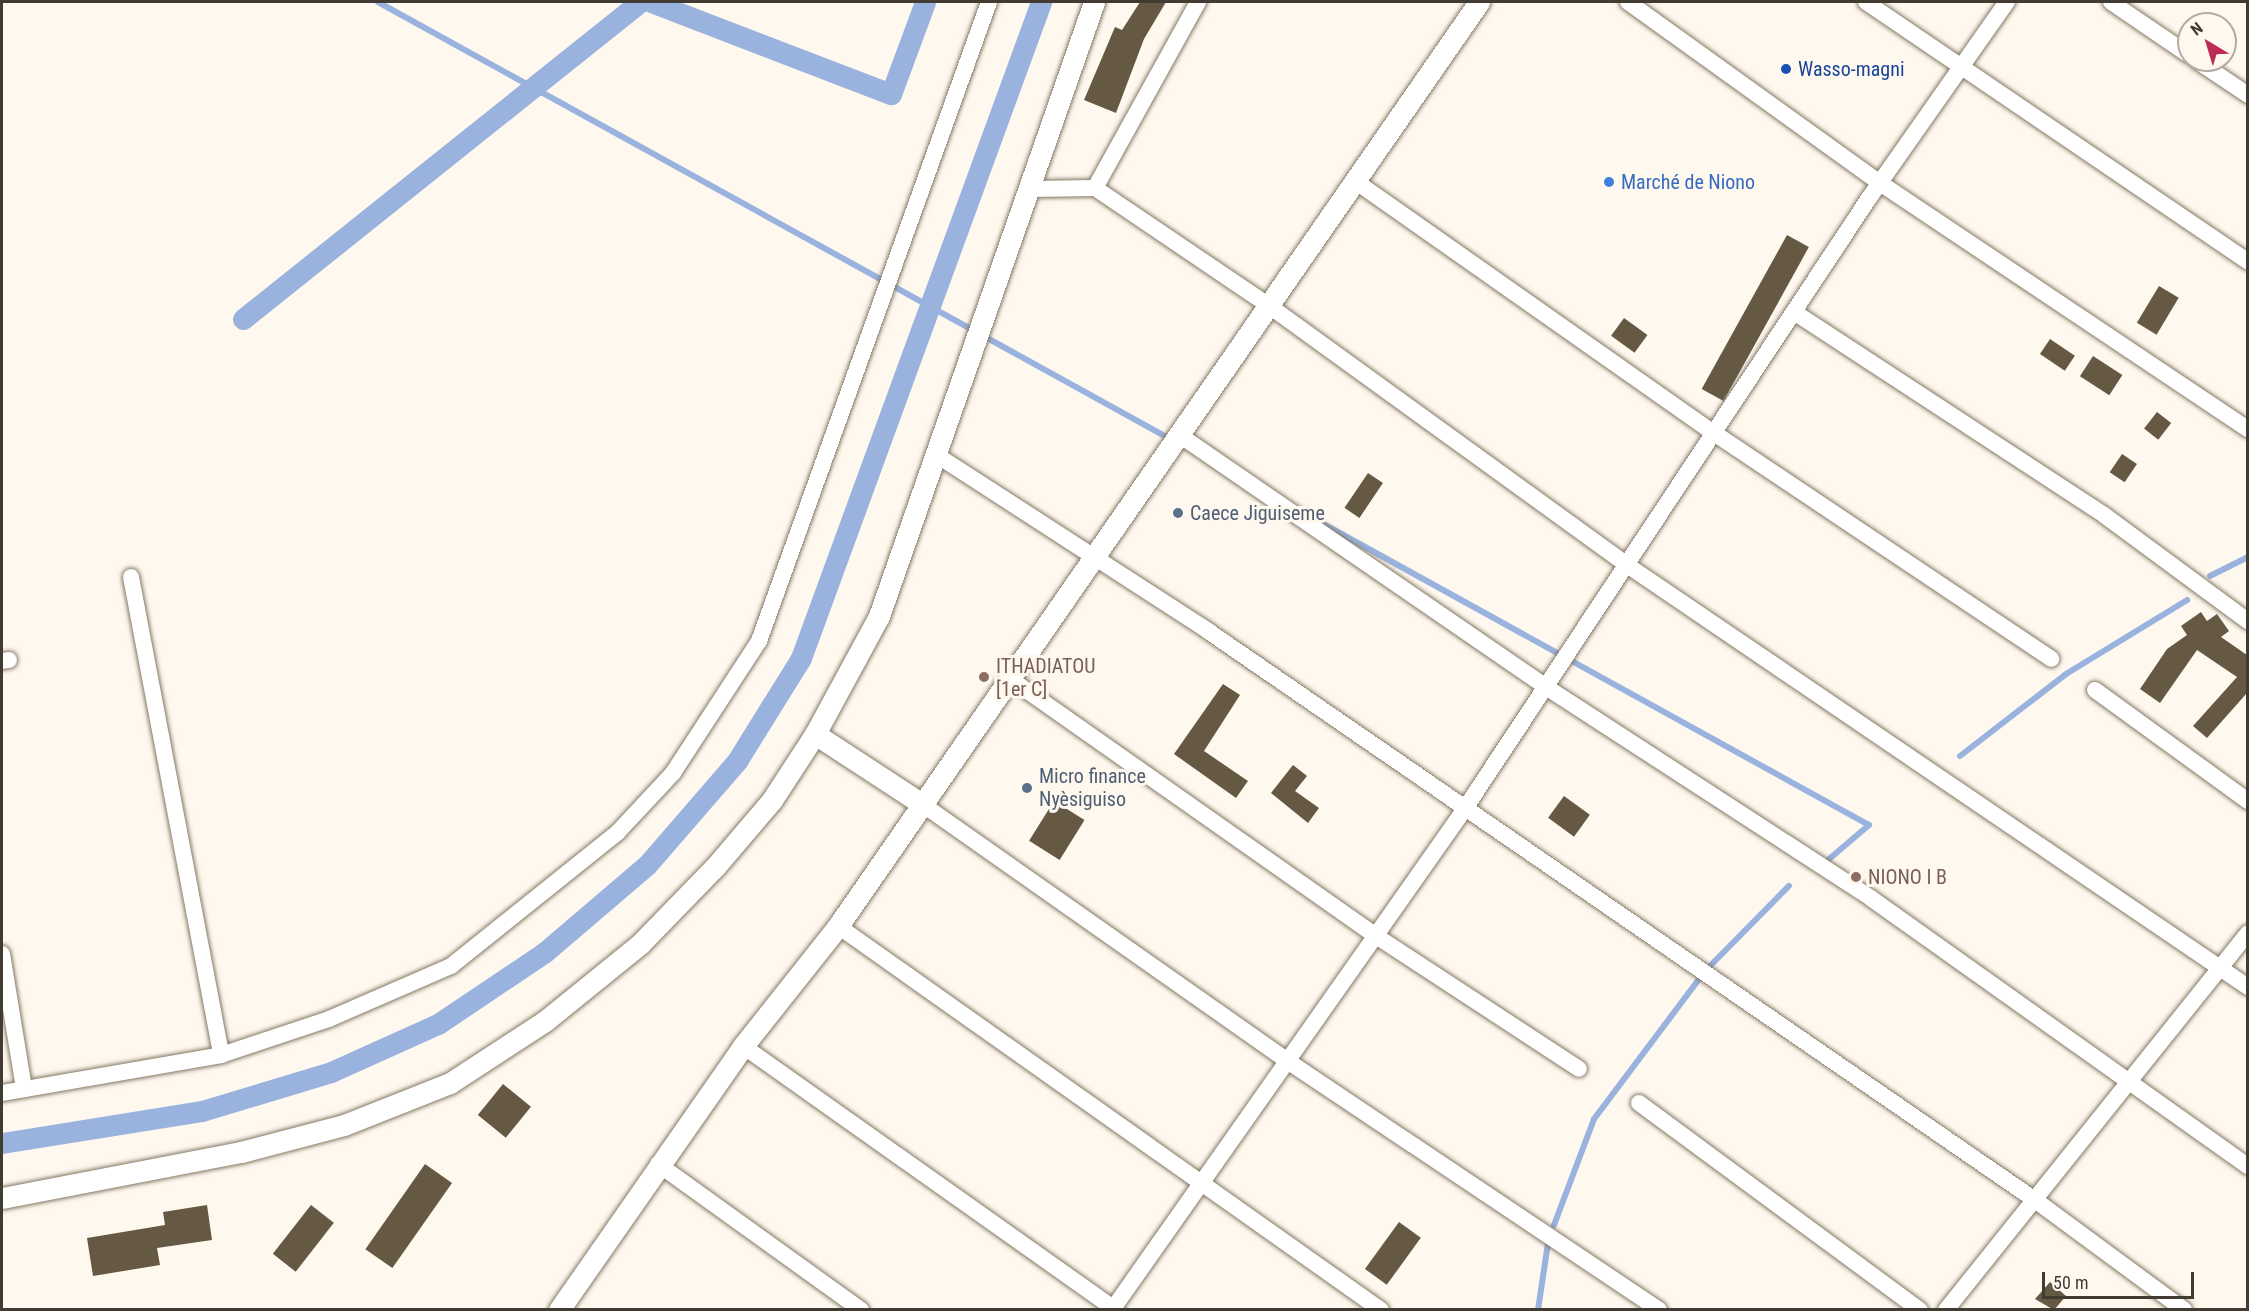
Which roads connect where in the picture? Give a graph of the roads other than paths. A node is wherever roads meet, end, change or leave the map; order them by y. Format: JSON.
{"nodes":[{"id":1,"x":989,"y":2,"type":"edge"},
{"id":2,"x":1094,"y":2,"type":"edge"},
{"id":3,"x":1198,"y":2,"type":"edge"},
{"id":4,"x":1479,"y":2,"type":"edge"},
{"id":5,"x":1628,"y":2,"type":"edge"},
{"id":6,"x":1866,"y":2,"type":"edge"},
{"id":7,"x":2007,"y":2,"type":"edge"},
{"id":8,"x":2111,"y":2,"type":"edge"},
{"id":9,"x":2177,"y":47,"type":"edge"},
{"id":10,"x":1961,"y":67,"type":"junction"},
{"id":11,"x":2213,"y":72,"type":"edge"},
{"id":12,"x":2247,"y":95,"type":"edge"},
{"id":13,"x":1355,"y":181,"type":"junction"},
{"id":14,"x":1880,"y":183,"type":"junction"},
{"id":15,"x":1095,"y":188,"type":"junction"},
{"id":16,"x":1031,"y":189,"type":"junction"},
{"id":17,"x":2247,"y":262,"type":"edge"},
{"id":18,"x":1268,"y":305,"type":"junction"},
{"id":19,"x":1794,"y":312,"type":"junction"},
{"id":20,"x":2247,"y":429,"type":"edge"},
{"id":21,"x":1178,"y":434,"type":"junction"},
{"id":22,"x":1714,"y":434,"type":"junction"},
{"id":23,"x":938,"y":456,"type":"junction"},
{"id":24,"x":1092,"y":556,"type":"junction"},
{"id":25,"x":1627,"y":565,"type":"junction"},
{"id":26,"x":131,"y":577,"type":"dead end"},
{"id":27,"x":2247,"y":621,"type":"edge"},
{"id":28,"x":2051,"y":659,"type":"dead end"},
{"id":29,"x":1009,"y":678,"type":"junction"},
{"id":30,"x":1546,"y":687,"type":"junction"},
{"id":31,"x":2095,"y":690,"type":"dead end"},
{"id":32,"x":815,"y":734,"type":"junction"},
{"id":33,"x":2247,"y":801,"type":"edge"},
{"id":34,"x":922,"y":804,"type":"junction"},
{"id":35,"x":1464,"y":810,"type":"junction"},
{"id":36,"x":838,"y":926,"type":"junction"},
{"id":37,"x":2247,"y":933,"type":"edge"},
{"id":38,"x":1373,"y":934,"type":"junction"},
{"id":39,"x":2,"y":954,"type":"edge"},
{"id":40,"x":2220,"y":967,"type":"junction"},
{"id":41,"x":2247,"y":987,"type":"edge"},
{"id":42,"x":742,"y":1046,"type":"junction"},
{"id":43,"x":221,"y":1055,"type":"junction"},
{"id":44,"x":1286,"y":1059,"type":"junction"},
{"id":45,"x":1579,"y":1069,"type":"dead end"},
{"id":46,"x":2132,"y":1082,"type":"junction"},
{"id":47,"x":24,"y":1089,"type":"junction"},
{"id":48,"x":2,"y":1093,"type":"edge"},
{"id":49,"x":1639,"y":1103,"type":"dead end"},
{"id":50,"x":658,"y":1164,"type":"junction"},
{"id":51,"x":2247,"y":1166,"type":"edge"},
{"id":52,"x":1204,"y":1183,"type":"junction"},
{"id":53,"x":2,"y":1198,"type":"edge"},
{"id":54,"x":2035,"y":1200,"type":"junction"},
{"id":55,"x":1114,"y":1309,"type":"edge"},
{"id":56,"x":559,"y":1310,"type":"edge"},
{"id":57,"x":861,"y":1310,"type":"edge"},
{"id":58,"x":1382,"y":1310,"type":"edge"},
{"id":59,"x":1659,"y":1310,"type":"edge"},
{"id":60,"x":1920,"y":1310,"type":"edge"},
{"id":61,"x":1946,"y":1310,"type":"edge"},
{"id":62,"x":2184,"y":1310,"type":"edge"}],
"edges":[{"from":1,"to":43,"type":"street"},
{"from":2,"to":16,"type":"street"},
{"from":3,"to":15,"type":"street"},
{"from":4,"to":13,"type":"street"},
{"from":5,"to":14,"type":"street"},
{"from":6,"to":10,"type":"street"},
{"from":7,"to":10,"type":"street"},
{"from":8,"to":9,"type":"street"},
{"from":10,"to":14,"type":"street"},
{"from":10,"to":17,"type":"street"},
{"from":11,"to":12,"type":"street"},
{"from":13,"to":18,"type":"street"},
{"from":13,"to":22,"type":"street"},
{"from":14,"to":19,"type":"street"},
{"from":14,"to":20,"type":"street"},
{"from":15,"to":16,"type":"street"},
{"from":15,"to":18,"type":"street"},
{"from":16,"to":23,"type":"street"},
{"from":18,"to":21,"type":"street"},
{"from":18,"to":25,"type":"street"},
{"from":19,"to":22,"type":"street"},
{"from":19,"to":27,"type":"street"},
{"from":21,"to":24,"type":"street"},
{"from":21,"to":30,"type":"street"},
{"from":22,"to":25,"type":"street"},
{"from":22,"to":28,"type":"street"},
{"from":23,"to":24,"type":"street"},
{"from":23,"to":32,"type":"street"},
{"from":24,"to":29,"type":"street"},
{"from":24,"to":35,"type":"street"},
{"from":25,"to":30,"type":"street"},
{"from":25,"to":40,"type":"street"},
{"from":26,"to":43,"type":"street"},
{"from":29,"to":34,"type":"street"},
{"from":29,"to":38,"type":"street"},
{"from":30,"to":35,"type":"street"},
{"from":30,"to":46,"type":"street"},
{"from":31,"to":33,"type":"street"},
{"from":32,"to":34,"type":"street"},
{"from":32,"to":53,"type":"street"},
{"from":34,"to":36,"type":"street"},
{"from":34,"to":44,"type":"street"},
{"from":35,"to":38,"type":"street"},
{"from":35,"to":54,"type":"street"},
{"from":36,"to":42,"type":"street"},
{"from":36,"to":52,"type":"street"},
{"from":37,"to":40,"type":"street"},
{"from":38,"to":44,"type":"street"},
{"from":38,"to":45,"type":"street"},
{"from":39,"to":47,"type":"street"},
{"from":40,"to":41,"type":"street"},
{"from":40,"to":46,"type":"street"},
{"from":42,"to":50,"type":"street"},
{"from":42,"to":55,"type":"street"},
{"from":43,"to":47,"type":"street"},
{"from":44,"to":52,"type":"street"},
{"from":44,"to":59,"type":"street"},
{"from":46,"to":51,"type":"street"},
{"from":46,"to":54,"type":"street"},
{"from":47,"to":48,"type":"street"},
{"from":49,"to":60,"type":"street"},
{"from":50,"to":56,"type":"street"},
{"from":50,"to":57,"type":"street"},
{"from":52,"to":55,"type":"street"},
{"from":52,"to":58,"type":"street"},
{"from":54,"to":61,"type":"street"},
{"from":54,"to":62,"type":"street"}]}
